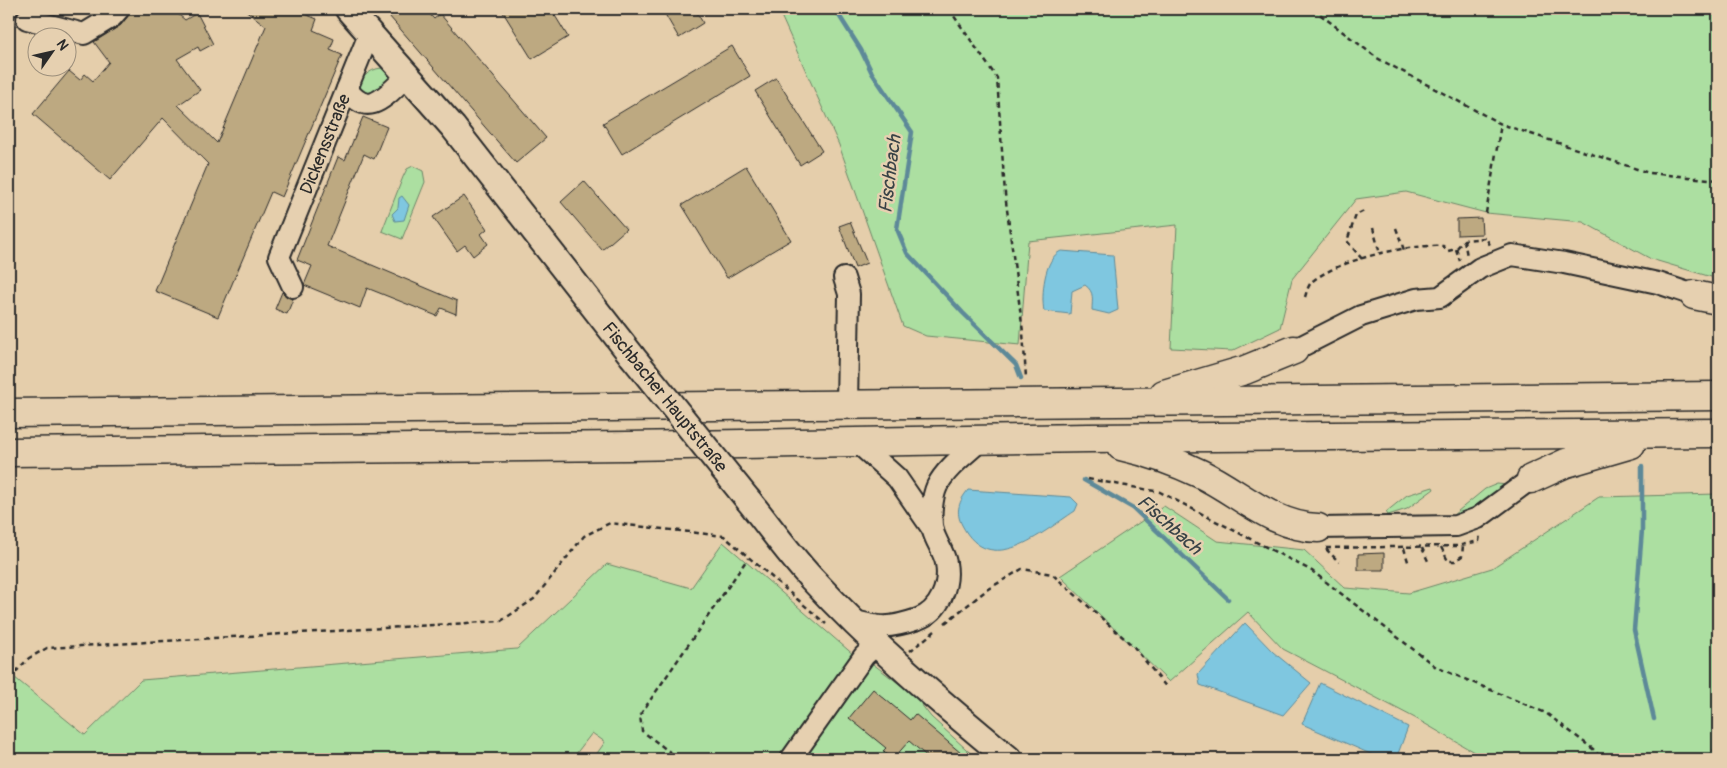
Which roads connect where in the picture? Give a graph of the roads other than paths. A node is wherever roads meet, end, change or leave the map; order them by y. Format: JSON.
{"nodes":[{"id":1,"x":119,"y":9,"type":"edge"},
{"id":2,"x":348,"y":9,"type":"edge"},
{"id":3,"x":27,"y":19,"type":"dead end"},
{"id":4,"x":370,"y":32,"type":"junction"},
{"id":5,"x":408,"y":75,"type":"junction"},
{"id":6,"x":347,"y":89,"type":"junction"},
{"id":7,"x":844,"y":278,"type":"dead end"},
{"id":8,"x":293,"y":287,"type":"dead end"},
{"id":9,"x":1706,"y":297,"type":"edge"},
{"id":10,"x":1294,"y":350,"type":"joint"},
{"id":11,"x":1718,"y":396,"type":"edge"},
{"id":12,"x":1132,"y":402,"type":"junction"},
{"id":13,"x":847,"y":404,"type":"junction"},
{"id":14,"x":9,"y":413,"type":"edge"},
{"id":15,"x":1687,"y":433,"type":"junction"},
{"id":16,"x":1718,"y":433,"type":"edge"},
{"id":17,"x":1088,"y":438,"type":"junction"},
{"id":18,"x":980,"y":441,"type":"junction"},
{"id":19,"x":858,"y":442,"type":"junction"},
{"id":20,"x":9,"y":452,"type":"edge"},
{"id":21,"x":1532,"y":479,"type":"joint"},
{"id":22,"x":933,"y":530,"type":"junction"},
{"id":23,"x":1322,"y":538,"type":"joint"},
{"id":24,"x":839,"y":623,"type":"junction"},
{"id":25,"x":876,"y":644,"type":"junction"},
{"id":26,"x":791,"y":759,"type":"edge"},
{"id":27,"x":1009,"y":759,"type":"edge"}],
"edges":[{"from":1,"to":3,"type":"street"},
{"from":2,"to":4,"type":"main road","name":"Fischbacher Hauptstraße"},
{"from":4,"to":5,"type":"main road","name":"Fischbacher Hauptstraße"},
{"from":4,"to":6,"type":"street","name":"Dickensstraße"},
{"from":5,"to":6,"type":"street"},
{"from":5,"to":24,"type":"main road","name":"Fischbacher Hauptstraße","bridge":true},
{"from":6,"to":8,"type":"street","name":"Dickensstraße"},
{"from":7,"to":13,"type":"street"},
{"from":9,"to":10,"type":"street"},
{"from":10,"to":12,"type":"highway"},
{"from":11,"to":12,"type":"highway"},
{"from":12,"to":13,"type":"highway"},
{"from":13,"to":14,"type":"highway"},
{"from":15,"to":16,"type":"highway"},
{"from":15,"to":17,"type":"highway"},
{"from":15,"to":21,"type":"highway"},
{"from":17,"to":18,"type":"highway"},
{"from":17,"to":23,"type":"highway"},
{"from":18,"to":19,"type":"highway"},
{"from":18,"to":22,"type":"street"},
{"from":19,"to":20,"type":"highway"},
{"from":19,"to":22,"type":"street"},
{"from":21,"to":23,"type":"street"},
{"from":22,"to":24,"type":"street"},
{"from":24,"to":25,"type":"main road","name":"Fischbacher Hauptstraße"},
{"from":25,"to":26,"type":"street"},
{"from":25,"to":27,"type":"main road","name":"Fischbacher Hauptstraße"}]}
